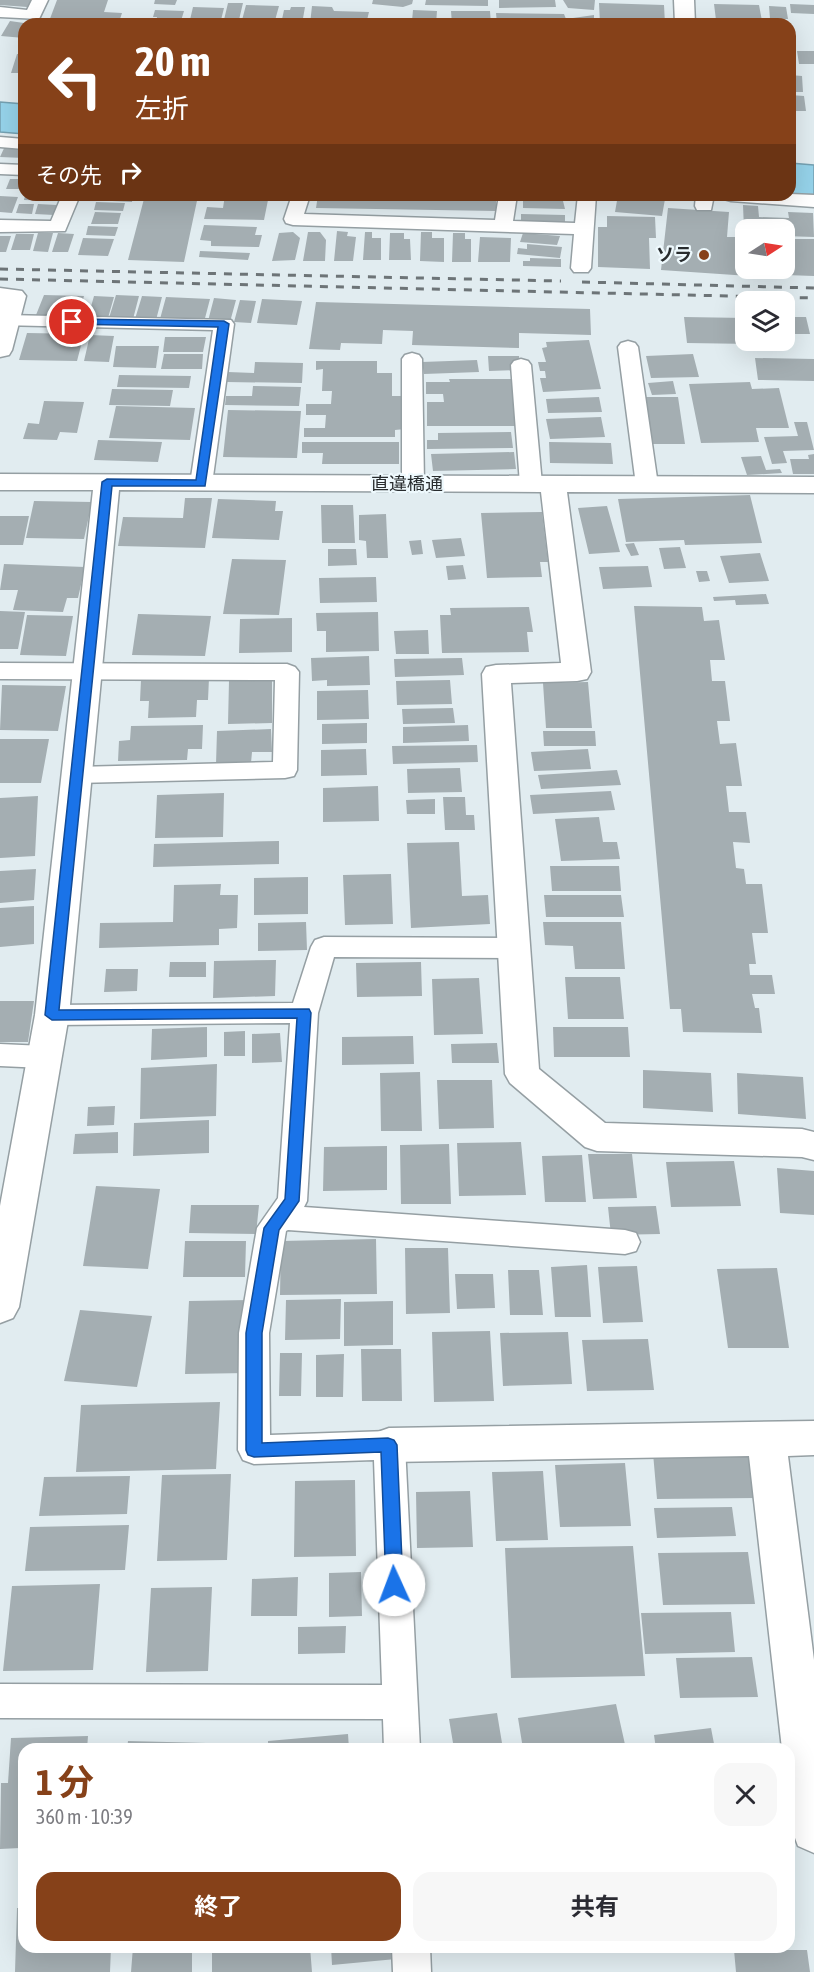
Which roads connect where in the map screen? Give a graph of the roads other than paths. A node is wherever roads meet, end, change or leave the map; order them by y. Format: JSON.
{"nodes":[{"id":1,"x":40,"y":0,"type":"edge"},
{"id":2,"x":684,"y":0,"type":"edge"},
{"id":3,"x":0,"y":12,"type":"edge"},
{"id":4,"x":685,"y":18,"type":"edge"},
{"id":5,"x":0,"y":142,"type":"edge"},
{"id":6,"x":18,"y":144,"type":"edge"},
{"id":7,"x":0,"y":169,"type":"edge"},
{"id":8,"x":18,"y":170,"type":"edge"},
{"id":9,"x":796,"y":200,"type":"edge"},
{"id":10,"x":69,"y":201,"type":"edge"},
{"id":11,"x":299,"y":201,"type":"edge"},
{"id":12,"x":507,"y":201,"type":"edge"},
{"id":13,"x":586,"y":201,"type":"edge"},
{"id":14,"x":814,"y":201,"type":"edge"},
{"id":15,"x":0,"y":226,"type":"edge"},
{"id":16,"x":502,"y":226,"type":"junction"},
{"id":17,"x":584,"y":229,"type":"junction"},
{"id":18,"x":581,"y":268,"type":"dead end"},
{"id":19,"x":0,"y":295,"type":"edge"},
{"id":20,"x":7,"y":321,"type":"junction"},
{"id":21,"x":628,"y":347,"type":"dead end"},
{"id":22,"x":0,"y":350,"type":"edge"},
{"id":23,"x":412,"y":359,"type":"dead end"},
{"id":24,"x":521,"y":365,"type":"dead end"},
{"id":25,"x":0,"y":482,"type":"edge"},
{"id":26,"x":107,"y":482,"type":"junction"},
{"id":27,"x":201,"y":484,"type":"junction"},
{"id":28,"x":413,"y":484,"type":"junction"},
{"id":29,"x":542,"y":484,"type":"junction"},
{"id":30,"x":647,"y":485,"type":"junction"},
{"id":31,"x":814,"y":485,"type":"edge"},
{"id":32,"x":0,"y":671,"type":"edge"},
{"id":33,"x":87,"y":672,"type":"junction"},
{"id":34,"x":76,"y":776,"type":"junction"},
{"id":35,"x":513,"y":948,"type":"junction"},
{"id":36,"x":304,"y":1013,"type":"junction"},
{"id":37,"x":52,"y":1015,"type":"junction"},
{"id":38,"x":0,"y":1055,"type":"edge"},
{"id":39,"x":44,"y":1057,"type":"junction"},
{"id":40,"x":814,"y":1146,"type":"edge"},
{"id":41,"x":280,"y":1217,"type":"junction"},
{"id":42,"x":625,"y":1242,"type":"dead end"},
{"id":43,"x":1,"y":1299,"type":"edge"},
{"id":44,"x":766,"y":1438,"type":"junction"},
{"id":45,"x":814,"y":1438,"type":"edge"},
{"id":46,"x":388,"y":1445,"type":"junction"},
{"id":47,"x":0,"y":1701,"type":"edge"},
{"id":48,"x":399,"y":1702,"type":"junction"},
{"id":49,"x":402,"y":1743,"type":"edge"},
{"id":50,"x":814,"y":1831,"type":"edge"},
{"id":51,"x":411,"y":1953,"type":"edge"},
{"id":52,"x":412,"y":1972,"type":"edge"}],
"edges":[{"from":1,"to":3,"type":"lane"},
{"from":2,"to":4,"type":"street"},
{"from":5,"to":6,"type":"lane"},
{"from":7,"to":8,"type":"lane"},
{"from":9,"to":14,"type":"lane"},
{"from":10,"to":15,"type":"lane"},
{"from":11,"to":16,"type":"lane"},
{"from":12,"to":16,"type":"lane"},
{"from":13,"to":17,"type":"lane"},
{"from":16,"to":17,"type":"lane"},
{"from":17,"to":18,"type":"lane"},
{"from":19,"to":20,"type":"street"},
{"from":20,"to":22,"type":"street"},
{"from":20,"to":27,"type":"lane"},
{"from":21,"to":30,"type":"lane"},
{"from":23,"to":28,"type":"lane"},
{"from":24,"to":29,"type":"lane"},
{"from":25,"to":26,"type":"street","name":"直違橋通"},
{"from":26,"to":27,"type":"street","name":"直違橋通"},
{"from":26,"to":33,"type":"street"},
{"from":27,"to":28,"type":"street","name":"直違橋通"},
{"from":28,"to":29,"type":"street","name":"直違橋通"},
{"from":29,"to":30,"type":"street","name":"直違橋通"},
{"from":29,"to":35,"type":"street"},
{"from":30,"to":31,"type":"street","name":"直違橋通"},
{"from":32,"to":33,"type":"lane"},
{"from":33,"to":34,"type":"street"},
{"from":33,"to":34,"type":"lane"},
{"from":34,"to":37,"type":"street"},
{"from":35,"to":36,"type":"lane"},
{"from":35,"to":40,"type":"street"},
{"from":36,"to":37,"type":"lane"},
{"from":36,"to":41,"type":"lane"},
{"from":37,"to":39,"type":"street"},
{"from":38,"to":39,"type":"lane"},
{"from":39,"to":43,"type":"street"},
{"from":41,"to":42,"type":"lane"},
{"from":41,"to":46,"type":"lane"},
{"from":44,"to":45,"type":"street"},
{"from":44,"to":46,"type":"street"},
{"from":44,"to":50,"type":"street"},
{"from":46,"to":48,"type":"lane"},
{"from":47,"to":48,"type":"lane"},
{"from":48,"to":49,"type":"lane"},
{"from":51,"to":52,"type":"lane"}]}
